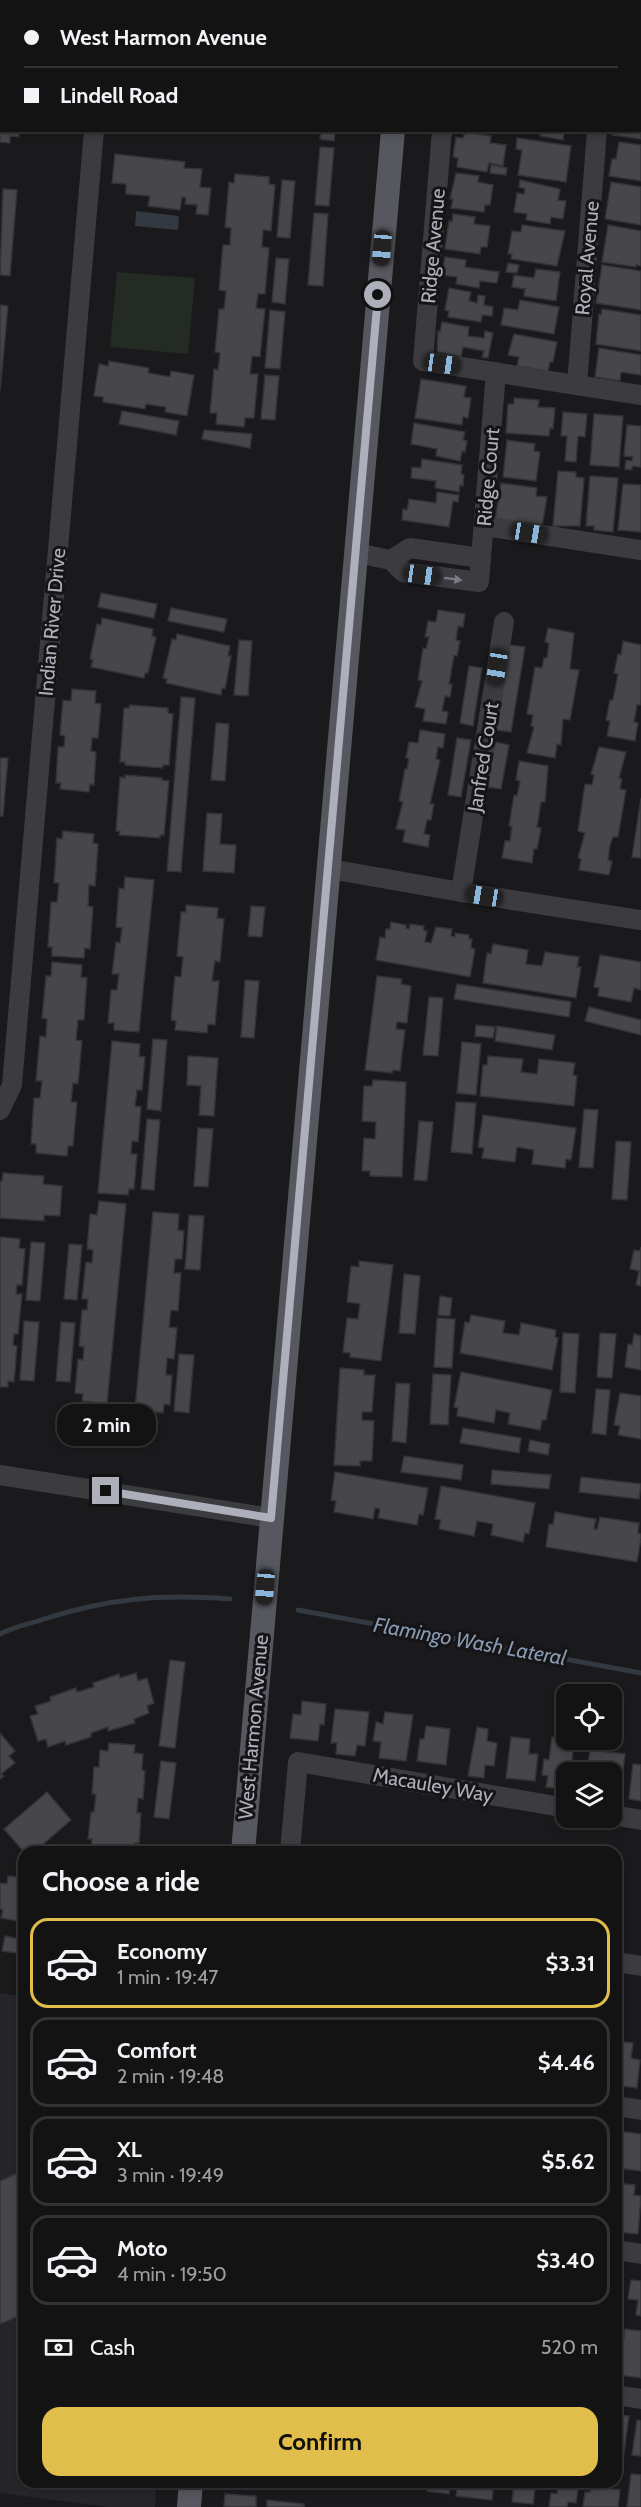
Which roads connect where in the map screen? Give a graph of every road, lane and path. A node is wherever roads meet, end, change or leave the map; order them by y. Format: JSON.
{"nodes":[{"id":1,"x":94,"y":132,"type":"edge"},
{"id":2,"x":393,"y":132,"type":"edge"},
{"id":3,"x":442,"y":132,"type":"edge"},
{"id":4,"x":597,"y":132,"type":"edge"},
{"id":5,"x":496,"y":372,"type":"junction"},
{"id":6,"x":577,"y":385,"type":"junction"},
{"id":7,"x":641,"y":395,"type":"edge"},
{"id":8,"x":484,"y":526,"type":"junction"},
{"id":9,"x":641,"y":550,"type":"edge"},
{"id":10,"x":356,"y":553,"type":"junction"},
{"id":11,"x":481,"y":558,"type":"junction"},
{"id":12,"x":391,"y":560,"type":"junction"},
{"id":13,"x":504,"y":622,"type":"dead end"},
{"id":14,"x":330,"y":869,"type":"junction"},
{"id":15,"x":461,"y":892,"type":"junction"},
{"id":16,"x":641,"y":920,"type":"edge"},
{"id":17,"x":0,"y":1110,"type":"edge"},
{"id":18,"x":0,"y":1474,"type":"edge"},
{"id":19,"x":271,"y":1518,"type":"junction"},
{"id":20,"x":556,"y":1806,"type":"edge"},
{"id":21,"x":622,"y":1817,"type":"edge"},
{"id":22,"x":641,"y":1820,"type":"edge"},
{"id":23,"x":244,"y":1846,"type":"edge"},
{"id":24,"x":291,"y":1846,"type":"edge"},
{"id":25,"x":622,"y":1963,"type":"edge"},
{"id":26,"x":641,"y":1966,"type":"edge"},
{"id":27,"x":622,"y":2107,"type":"edge"},
{"id":28,"x":641,"y":2110,"type":"edge"},
{"id":29,"x":622,"y":2251,"type":"edge"},
{"id":30,"x":641,"y":2254,"type":"edge"},
{"id":31,"x":622,"y":2396,"type":"edge"},
{"id":32,"x":641,"y":2399,"type":"edge"},
{"id":33,"x":191,"y":2488,"type":"edge"},
{"id":34,"x":189,"y":2507,"type":"edge"}],
"edges":[{"from":1,"to":17,"type":"street","name":"Indian River Drive"},
{"from":2,"to":10,"type":"main road","name":"West Harmon Avenue"},
{"from":3,"to":5,"type":"street","name":"Ridge Avenue"},
{"from":4,"to":6,"type":"street","name":"Royal Avenue"},
{"from":5,"to":6,"type":"street"},
{"from":5,"to":8,"type":"street","name":"Ridge Court"},
{"from":6,"to":7,"type":"street"},
{"from":8,"to":9,"type":"street"},
{"from":8,"to":11,"type":"street","name":"Ridge Court"},
{"from":10,"to":12,"type":"street"},
{"from":10,"to":14,"type":"main road","name":"West Harmon Avenue"},
{"from":11,"to":12,"type":"street"},
{"from":12,"to":11,"type":"street","name":"Ridge Court","one_way":true},
{"from":13,"to":15,"type":"street","name":"Janfred Court"},
{"from":14,"to":15,"type":"street"},
{"from":14,"to":19,"type":"main road","name":"West Harmon Avenue"},
{"from":15,"to":16,"type":"street"},
{"from":18,"to":19,"type":"street"},
{"from":19,"to":23,"type":"main road","name":"West Harmon Avenue"},
{"from":20,"to":24,"type":"street","name":"Macauley Way"},
{"from":21,"to":22,"type":"street"},
{"from":25,"to":26,"type":"street"},
{"from":27,"to":28,"type":"street"},
{"from":29,"to":30,"type":"street"},
{"from":31,"to":32,"type":"street"},
{"from":33,"to":34,"type":"main road"}]}
